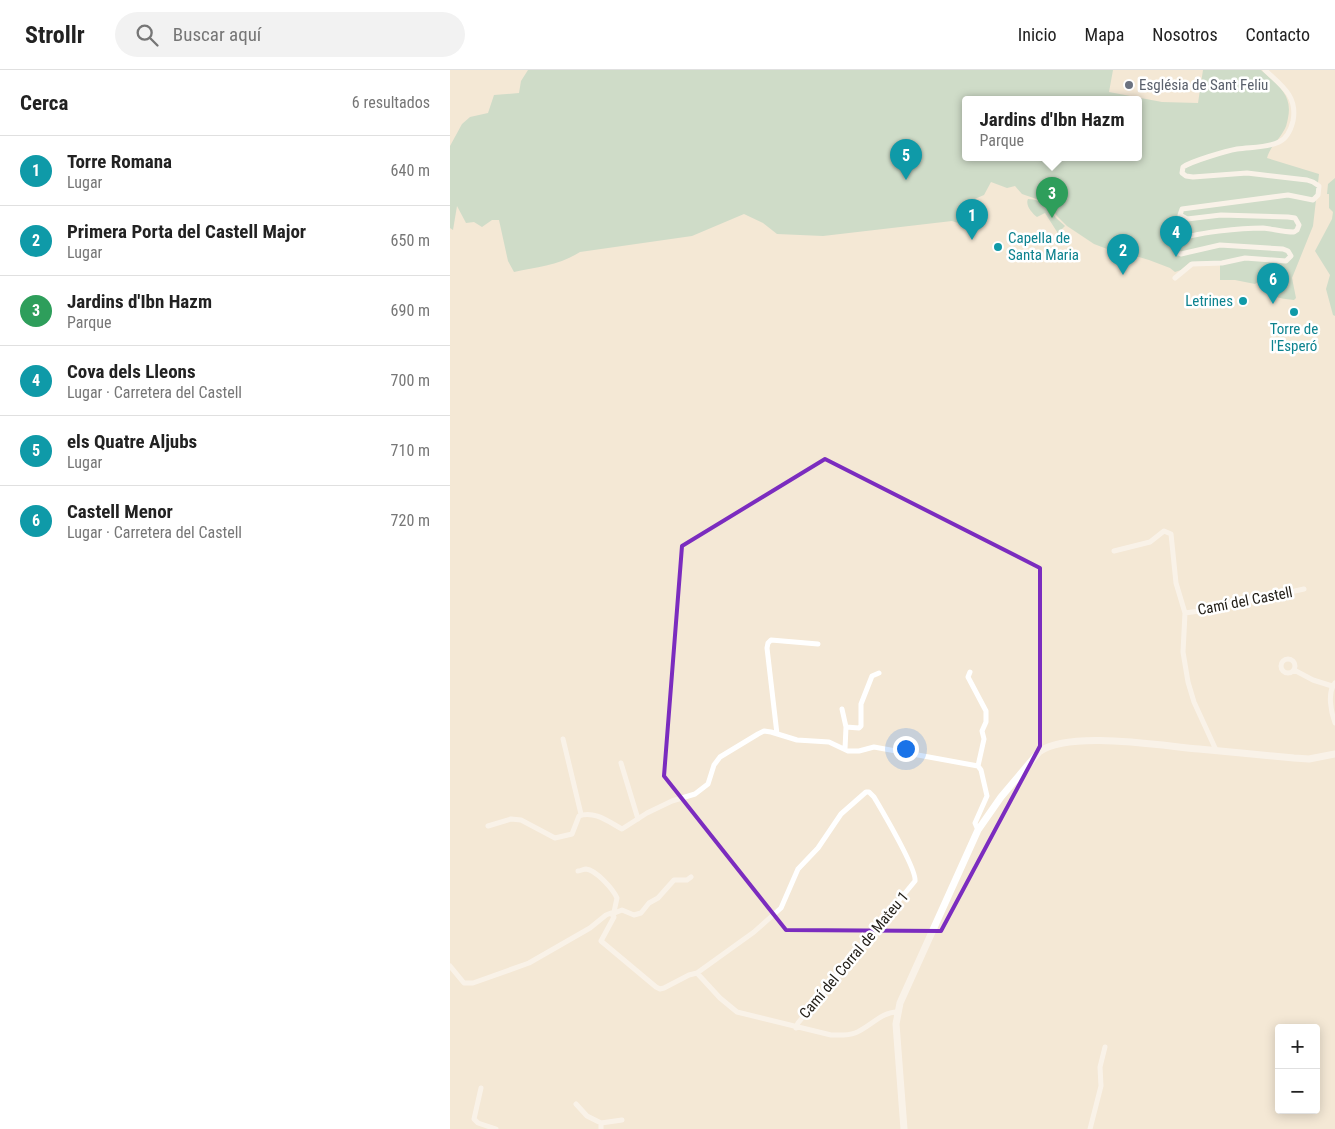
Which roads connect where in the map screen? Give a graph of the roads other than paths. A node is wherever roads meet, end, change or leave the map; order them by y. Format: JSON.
{"nodes":[{"id":1,"x":1265,"y":70,"type":"edge"},
{"id":2,"x":1175,"y":278,"type":"dead end"},
{"id":3,"x":1114,"y":551,"type":"dead end"},
{"id":4,"x":1304,"y":589,"type":"dead end"},
{"id":5,"x":1185,"y":613,"type":"junction"},
{"id":6,"x":818,"y":644,"type":"dead end"},
{"id":7,"x":1294,"y":670,"type":"dead end"},
{"id":8,"x":970,"y":672,"type":"dead end"},
{"id":9,"x":879,"y":673,"type":"dead end"},
{"id":10,"x":1334,"y":685,"type":"edge"},
{"id":11,"x":842,"y":708,"type":"dead end"},
{"id":12,"x":1335,"y":723,"type":"edge"},
{"id":13,"x":846,"y":728,"type":"junction"},
{"id":14,"x":777,"y":734,"type":"junction"},
{"id":15,"x":563,"y":739,"type":"dead end"},
{"id":16,"x":845,"y":750,"type":"junction"},
{"id":17,"x":1216,"y":750,"type":"junction"},
{"id":18,"x":1335,"y":754,"type":"edge"},
{"id":19,"x":621,"y":763,"type":"dead end"},
{"id":20,"x":978,"y":766,"type":"junction"},
{"id":21,"x":581,"y":814,"type":"junction"},
{"id":22,"x":638,"y":819,"type":"junction"},
{"id":23,"x":488,"y":826,"type":"dead end"},
{"id":24,"x":978,"y":830,"type":"junction"},
{"id":25,"x":578,"y":871,"type":"dead end"},
{"id":26,"x":691,"y":877,"type":"dead end"},
{"id":27,"x":613,"y":913,"type":"junction"},
{"id":28,"x":450,"y":966,"type":"edge"},
{"id":29,"x":697,"y":974,"type":"junction"},
{"id":30,"x":898,"y":1012,"type":"junction"},
{"id":31,"x":796,"y":1028,"type":"junction"},
{"id":32,"x":1106,"y":1047,"type":"dead end"},
{"id":33,"x":481,"y":1088,"type":"dead end"},
{"id":34,"x":576,"y":1104,"type":"dead end"},
{"id":35,"x":622,"y":1120,"type":"dead end"},
{"id":36,"x":601,"y":1126,"type":"edge"},
{"id":37,"x":496,"y":1129,"type":"edge"},
{"id":38,"x":904,"y":1129,"type":"edge"},
{"id":39,"x":1090,"y":1129,"type":"edge"}],
"edges":[{"from":1,"to":2,"type":"street"},
{"from":3,"to":5,"type":"street","name":"Camí del Castell"},
{"from":4,"to":5,"type":"street","name":"Camí del Castell"},
{"from":5,"to":17,"type":"street","name":"Camí del Castell"},
{"from":6,"to":14,"type":"street"},
{"from":7,"to":10,"type":"street"},
{"from":8,"to":20,"type":"street"},
{"from":9,"to":13,"type":"street"},
{"from":10,"to":12,"type":"street"},
{"from":11,"to":13,"type":"street"},
{"from":13,"to":16,"type":"street"},
{"from":14,"to":16,"type":"street"},
{"from":14,"to":22,"type":"street"},
{"from":15,"to":21,"type":"street"},
{"from":16,"to":20,"type":"street"},
{"from":17,"to":18,"type":"main road"},
{"from":17,"to":24,"type":"main road"},
{"from":19,"to":22,"type":"street"},
{"from":20,"to":24,"type":"street"},
{"from":21,"to":22,"type":"street"},
{"from":21,"to":23,"type":"street"},
{"from":24,"to":30,"type":"main road"},
{"from":25,"to":27,"type":"street"},
{"from":26,"to":27,"type":"street"},
{"from":27,"to":28,"type":"street"},
{"from":27,"to":29,"type":"street"},
{"from":29,"to":31,"type":"street"},
{"from":29,"to":31,"type":"street","name":"Camí del Corral de Mateu 1"},
{"from":30,"to":31,"type":"street"},
{"from":30,"to":38,"type":"main road"},
{"from":32,"to":39,"type":"street"},
{"from":33,"to":37,"type":"street"},
{"from":34,"to":36,"type":"street"},
{"from":35,"to":36,"type":"street"}]}
